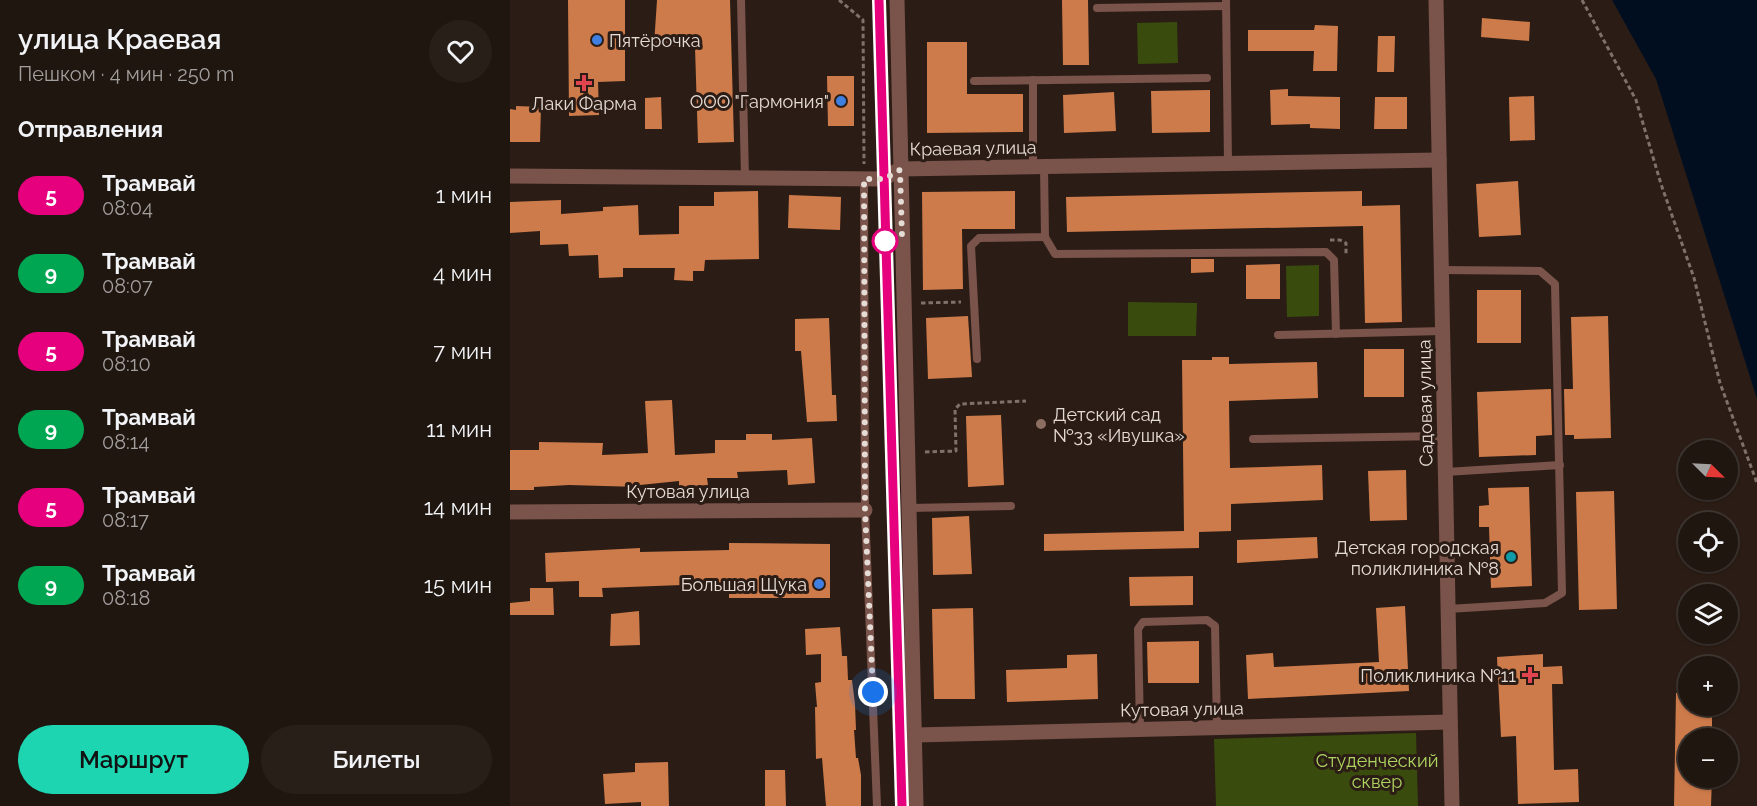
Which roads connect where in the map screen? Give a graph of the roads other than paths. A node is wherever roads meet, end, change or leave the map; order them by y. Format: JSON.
{"nodes":[{"id":1,"x":741,"y":0,"type":"edge"},
{"id":2,"x":897,"y":0,"type":"edge"},
{"id":3,"x":1436,"y":0,"type":"edge"},
{"id":4,"x":1226,"y":3,"type":"edge"},
{"id":5,"x":1097,"y":8,"type":"dead end"},
{"id":6,"x":1207,"y":78,"type":"dead end"},
{"id":7,"x":1033,"y":80,"type":"junction"},
{"id":8,"x":974,"y":81,"type":"dead end"},
{"id":9,"x":1439,"y":160,"type":"junction"},
{"id":10,"x":1228,"y":162,"type":"junction"},
{"id":11,"x":1038,"y":166,"type":"junction"},
{"id":12,"x":900,"y":170,"type":"junction"},
{"id":13,"x":510,"y":176,"type":"edge"},
{"id":14,"x":745,"y":178,"type":"junction"},
{"id":15,"x":864,"y":179,"type":"junction"},
{"id":16,"x":1045,"y":237,"type":"junction"},
{"id":17,"x":1442,"y":270,"type":"junction"},
{"id":18,"x":1443,"y":331,"type":"junction"},
{"id":19,"x":1336,"y":333,"type":"junction"},
{"id":20,"x":1278,"y":335,"type":"dead end"},
{"id":21,"x":976,"y":359,"type":"dead end"},
{"id":22,"x":1445,"y":436,"type":"junction"},
{"id":23,"x":1253,"y":439,"type":"dead end"},
{"id":24,"x":1560,"y":465,"type":"junction"},
{"id":25,"x":1446,"y":472,"type":"junction"},
{"id":26,"x":1011,"y":506,"type":"dead end"},
{"id":27,"x":909,"y":508,"type":"junction"},
{"id":28,"x":865,"y":510,"type":"junction"},
{"id":29,"x":510,"y":512,"type":"edge"},
{"id":30,"x":1448,"y":609,"type":"junction"},
{"id":31,"x":1450,"y":722,"type":"junction"},
{"id":32,"x":1217,"y":728,"type":"junction"},
{"id":33,"x":1140,"y":729,"type":"junction"},
{"id":34,"x":915,"y":735,"type":"junction"},
{"id":35,"x":877,"y":806,"type":"edge"},
{"id":36,"x":916,"y":806,"type":"edge"},
{"id":37,"x":1452,"y":806,"type":"edge"}],
"edges":[{"from":1,"to":14,"type":"lane"},
{"from":2,"to":12,"type":"street"},
{"from":3,"to":9,"type":"street","name":"Садовая улица"},
{"from":4,"to":5,"type":"lane"},
{"from":4,"to":10,"type":"lane"},
{"from":6,"to":7,"type":"lane"},
{"from":7,"to":8,"type":"lane"},
{"from":7,"to":11,"type":"lane"},
{"from":9,"to":10,"type":"street","name":"Краевая улица"},
{"from":9,"to":17,"type":"street","name":"Садовая улица"},
{"from":10,"to":11,"type":"street","name":"Краевая улица"},
{"from":11,"to":12,"type":"street","name":"Краевая улица"},
{"from":11,"to":16,"type":"lane"},
{"from":12,"to":15,"type":"street","name":"Краевая улица"},
{"from":12,"to":27,"type":"street"},
{"from":13,"to":14,"type":"street","name":"Краевая улица"},
{"from":14,"to":15,"type":"street","name":"Краевая улица"},
{"from":15,"to":28,"type":"lane"},
{"from":16,"to":19,"type":"lane"},
{"from":16,"to":21,"type":"lane"},
{"from":17,"to":18,"type":"street","name":"Садовая улица"},
{"from":17,"to":24,"type":"lane"},
{"from":18,"to":19,"type":"lane"},
{"from":18,"to":22,"type":"street","name":"Садовая улица"},
{"from":19,"to":20,"type":"lane"},
{"from":22,"to":23,"type":"lane"},
{"from":22,"to":25,"type":"street","name":"Садовая улица"},
{"from":24,"to":25,"type":"lane"},
{"from":24,"to":30,"type":"lane"},
{"from":25,"to":30,"type":"street","name":"Садовая улица"},
{"from":26,"to":27,"type":"lane"},
{"from":27,"to":34,"type":"street"},
{"from":28,"to":29,"type":"street","name":"Кутовая улица"},
{"from":28,"to":35,"type":"lane"},
{"from":30,"to":31,"type":"street","name":"Садовая улица"},
{"from":31,"to":32,"type":"street","name":"Кутовая улица"},
{"from":31,"to":37,"type":"street","name":"Садовая улица"},
{"from":32,"to":33,"type":"street","name":"Кутовая улица"},
{"from":32,"to":33,"type":"lane"},
{"from":33,"to":34,"type":"street","name":"Кутовая улица"},
{"from":34,"to":36,"type":"street"}]}
